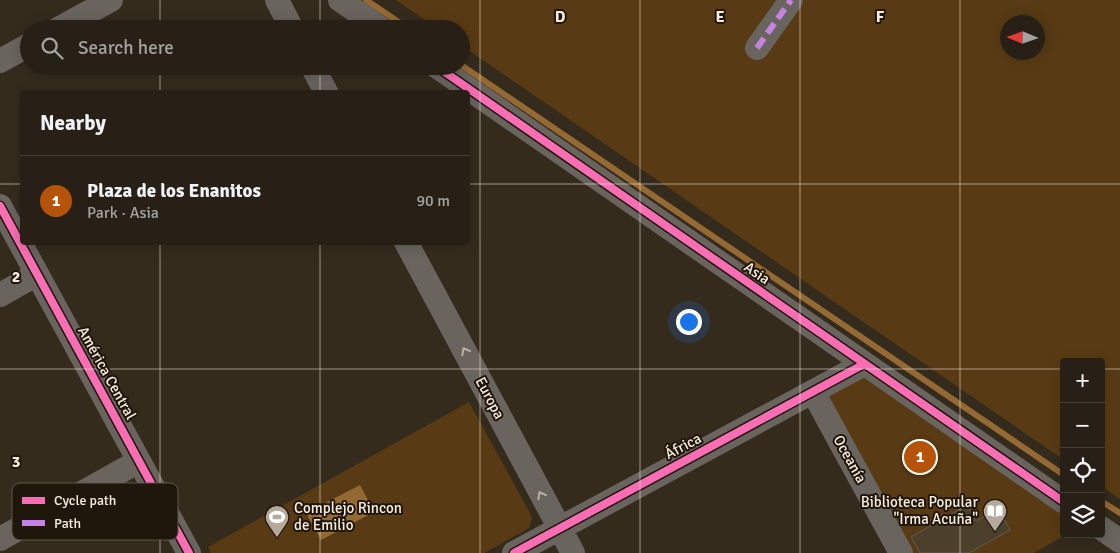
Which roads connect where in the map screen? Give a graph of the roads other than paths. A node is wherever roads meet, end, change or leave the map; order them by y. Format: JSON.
{"nodes":[{"id":1,"x":110,"y":0,"type":"edge"},
{"id":2,"x":276,"y":0,"type":"edge"},
{"id":3,"x":340,"y":0,"type":"edge"},
{"id":4,"x":791,"y":0,"type":"edge"},
{"id":5,"x":74,"y":20,"type":"edge"},
{"id":6,"x":287,"y":20,"type":"edge"},
{"id":7,"x":369,"y":20,"type":"edge"},
{"id":8,"x":757,"y":48,"type":"dead end"},
{"id":9,"x":20,"y":50,"type":"edge"},
{"id":10,"x":0,"y":61,"type":"edge"},
{"id":11,"x":317,"y":75,"type":"edge"},
{"id":12,"x":449,"y":75,"type":"edge"},
{"id":13,"x":325,"y":90,"type":"edge"},
{"id":14,"x":0,"y":206,"type":"edge"},
{"id":15,"x":20,"y":243,"type":"edge"},
{"id":16,"x":21,"y":245,"type":"edge"},
{"id":17,"x":408,"y":245,"type":"edge"},
{"id":18,"x":37,"y":274,"type":"junction"},
{"id":19,"x":0,"y":295,"type":"edge"},
{"id":20,"x":864,"y":364,"type":"junction"},
{"id":21,"x":813,"y":392,"type":"junction"},
{"id":22,"x":139,"y":461,"type":"junction"},
{"id":23,"x":100,"y":483,"type":"edge"},
{"id":24,"x":151,"y":483,"type":"edge"},
{"id":25,"x":1060,"y":499,"type":"edge"},
{"id":26,"x":560,"y":528,"type":"junction"},
{"id":27,"x":1105,"y":531,"type":"edge"},
{"id":28,"x":12,"y":532,"type":"edge"},
{"id":29,"x":178,"y":533,"type":"edge"},
{"id":30,"x":0,"y":539,"type":"edge"},
{"id":31,"x":1120,"y":541,"type":"edge"},
{"id":32,"x":189,"y":553,"type":"edge"},
{"id":33,"x":514,"y":553,"type":"edge"},
{"id":34,"x":573,"y":553,"type":"edge"},
{"id":35,"x":901,"y":553,"type":"edge"}],
"edges":[{"from":1,"to":5,"type":"street"},
{"from":2,"to":6,"type":"street"},
{"from":3,"to":7,"type":"street"},
{"from":4,"to":8,"type":"street"},
{"from":9,"to":10,"type":"street"},
{"from":11,"to":13,"type":"street"},
{"from":12,"to":20,"type":"street","name":"Asia"},
{"from":14,"to":15,"type":"street","name":"América Central"},
{"from":16,"to":18,"type":"street","name":"América Central"},
{"from":26,"to":17,"type":"street","name":"Europa","one_way":true},
{"from":18,"to":19,"type":"street"},
{"from":18,"to":22,"type":"street","name":"América Central"},
{"from":20,"to":21,"type":"street","name":"África"},
{"from":20,"to":25,"type":"street","name":"Asia"},
{"from":21,"to":26,"type":"street","name":"África"},
{"from":21,"to":35,"type":"street","name":"Oceanía"},
{"from":22,"to":23,"type":"street"},
{"from":22,"to":24,"type":"street","name":"América Central"},
{"from":26,"to":33,"type":"street","name":"África"},
{"from":26,"to":34,"type":"street","name":"Europa"},
{"from":27,"to":31,"type":"street"},
{"from":28,"to":30,"type":"street"},
{"from":29,"to":32,"type":"street","name":"América Central"}]}
